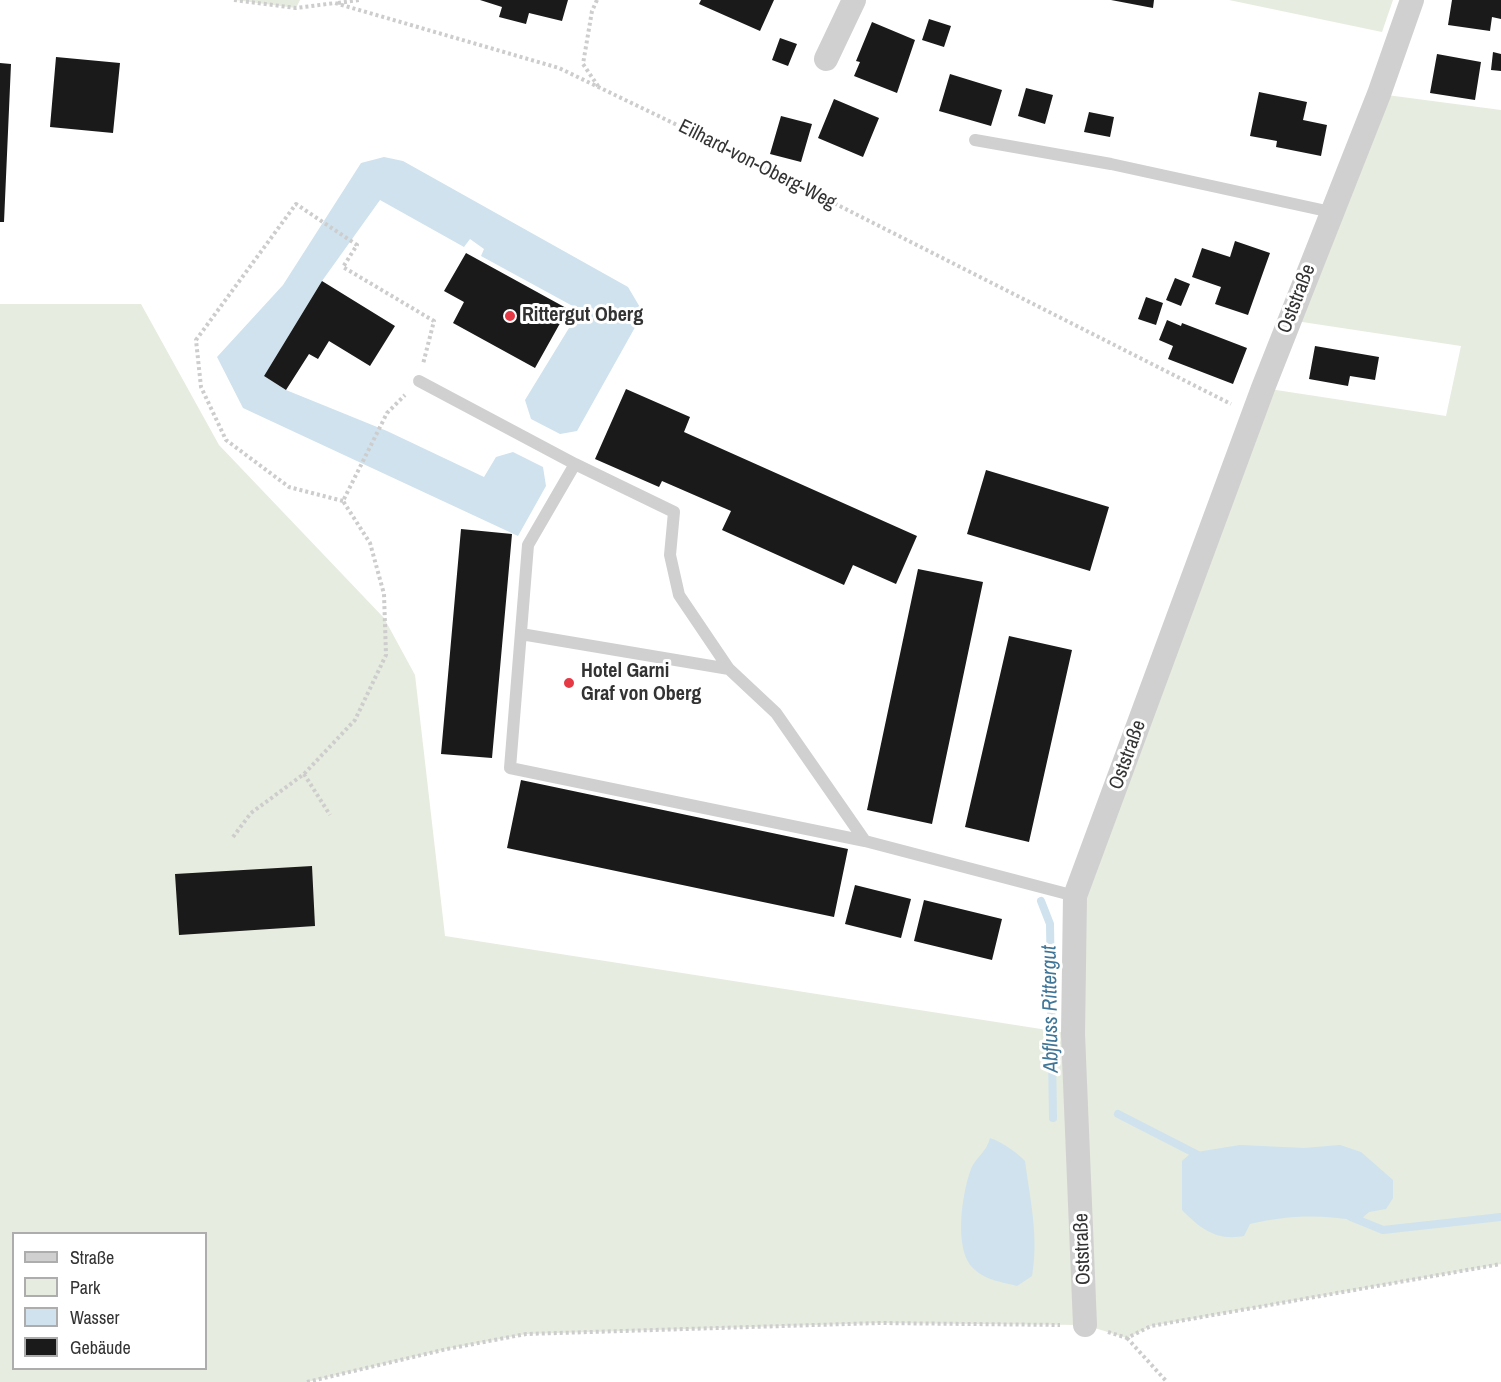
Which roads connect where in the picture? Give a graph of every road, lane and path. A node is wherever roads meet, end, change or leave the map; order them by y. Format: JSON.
{"nodes":[{"id":1,"x":234,"y":0,"type":"edge"},
{"id":2,"x":358,"y":0,"type":"edge"},
{"id":3,"x":597,"y":0,"type":"edge"},
{"id":4,"x":854,"y":0,"type":"edge"},
{"id":5,"x":1412,"y":0,"type":"edge"},
{"id":6,"x":335,"y":3,"type":"junction"},
{"id":7,"x":826,"y":59,"type":"dead end"},
{"id":8,"x":598,"y":87,"type":"junction"},
{"id":9,"x":975,"y":140,"type":"dead end"},
{"id":10,"x":1331,"y":212,"type":"junction"},
{"id":11,"x":419,"y":381,"type":"junction"},
{"id":12,"x":1253,"y":415,"type":"junction"},
{"id":13,"x":575,"y":464,"type":"junction"},
{"id":14,"x":343,"y":501,"type":"junction"},
{"id":15,"x":521,"y":633,"type":"junction"},
{"id":16,"x":729,"y":669,"type":"junction"},
{"id":17,"x":304,"y":774,"type":"junction"},
{"id":18,"x":330,"y":815,"type":"dead end"},
{"id":19,"x":232,"y":837,"type":"dead end"},
{"id":20,"x":865,"y":841,"type":"junction"},
{"id":21,"x":1075,"y":896,"type":"junction"},
{"id":22,"x":1501,"y":1264,"type":"edge"},
{"id":23,"x":1085,"y":1325,"type":"junction"},
{"id":24,"x":1126,"y":1338,"type":"junction"},
{"id":25,"x":307,"y":1382,"type":"edge"},
{"id":26,"x":1167,"y":1382,"type":"edge"}],
"edges":[{"from":1,"to":6,"type":"path","name":"Eilhard-von-Oberg-Weg"},
{"from":2,"to":6,"type":"path"},
{"from":3,"to":8,"type":"path"},
{"from":4,"to":7,"type":"street"},
{"from":5,"to":10,"type":"street","name":"Oststraße"},
{"from":6,"to":8,"type":"path","name":"Eilhard-von-Oberg-Weg"},
{"from":8,"to":12,"type":"path","name":"Eilhard-von-Oberg-Weg"},
{"from":9,"to":10,"type":"lane"},
{"from":10,"to":12,"type":"street","name":"Oststraße"},
{"from":11,"to":13,"type":"lane"},
{"from":11,"to":14,"type":"path"},
{"from":11,"to":14,"type":"path"},
{"from":12,"to":21,"type":"street","name":"Oststraße"},
{"from":13,"to":15,"type":"lane"},
{"from":13,"to":16,"type":"lane"},
{"from":14,"to":17,"type":"path"},
{"from":15,"to":16,"type":"lane"},
{"from":15,"to":20,"type":"lane"},
{"from":16,"to":20,"type":"lane"},
{"from":17,"to":18,"type":"path"},
{"from":17,"to":19,"type":"path"},
{"from":20,"to":21,"type":"lane"},
{"from":21,"to":23,"type":"street","name":"Oststraße"},
{"from":22,"to":24,"type":"path"},
{"from":23,"to":24,"type":"path"},
{"from":23,"to":25,"type":"path"},
{"from":24,"to":26,"type":"path"}]}
